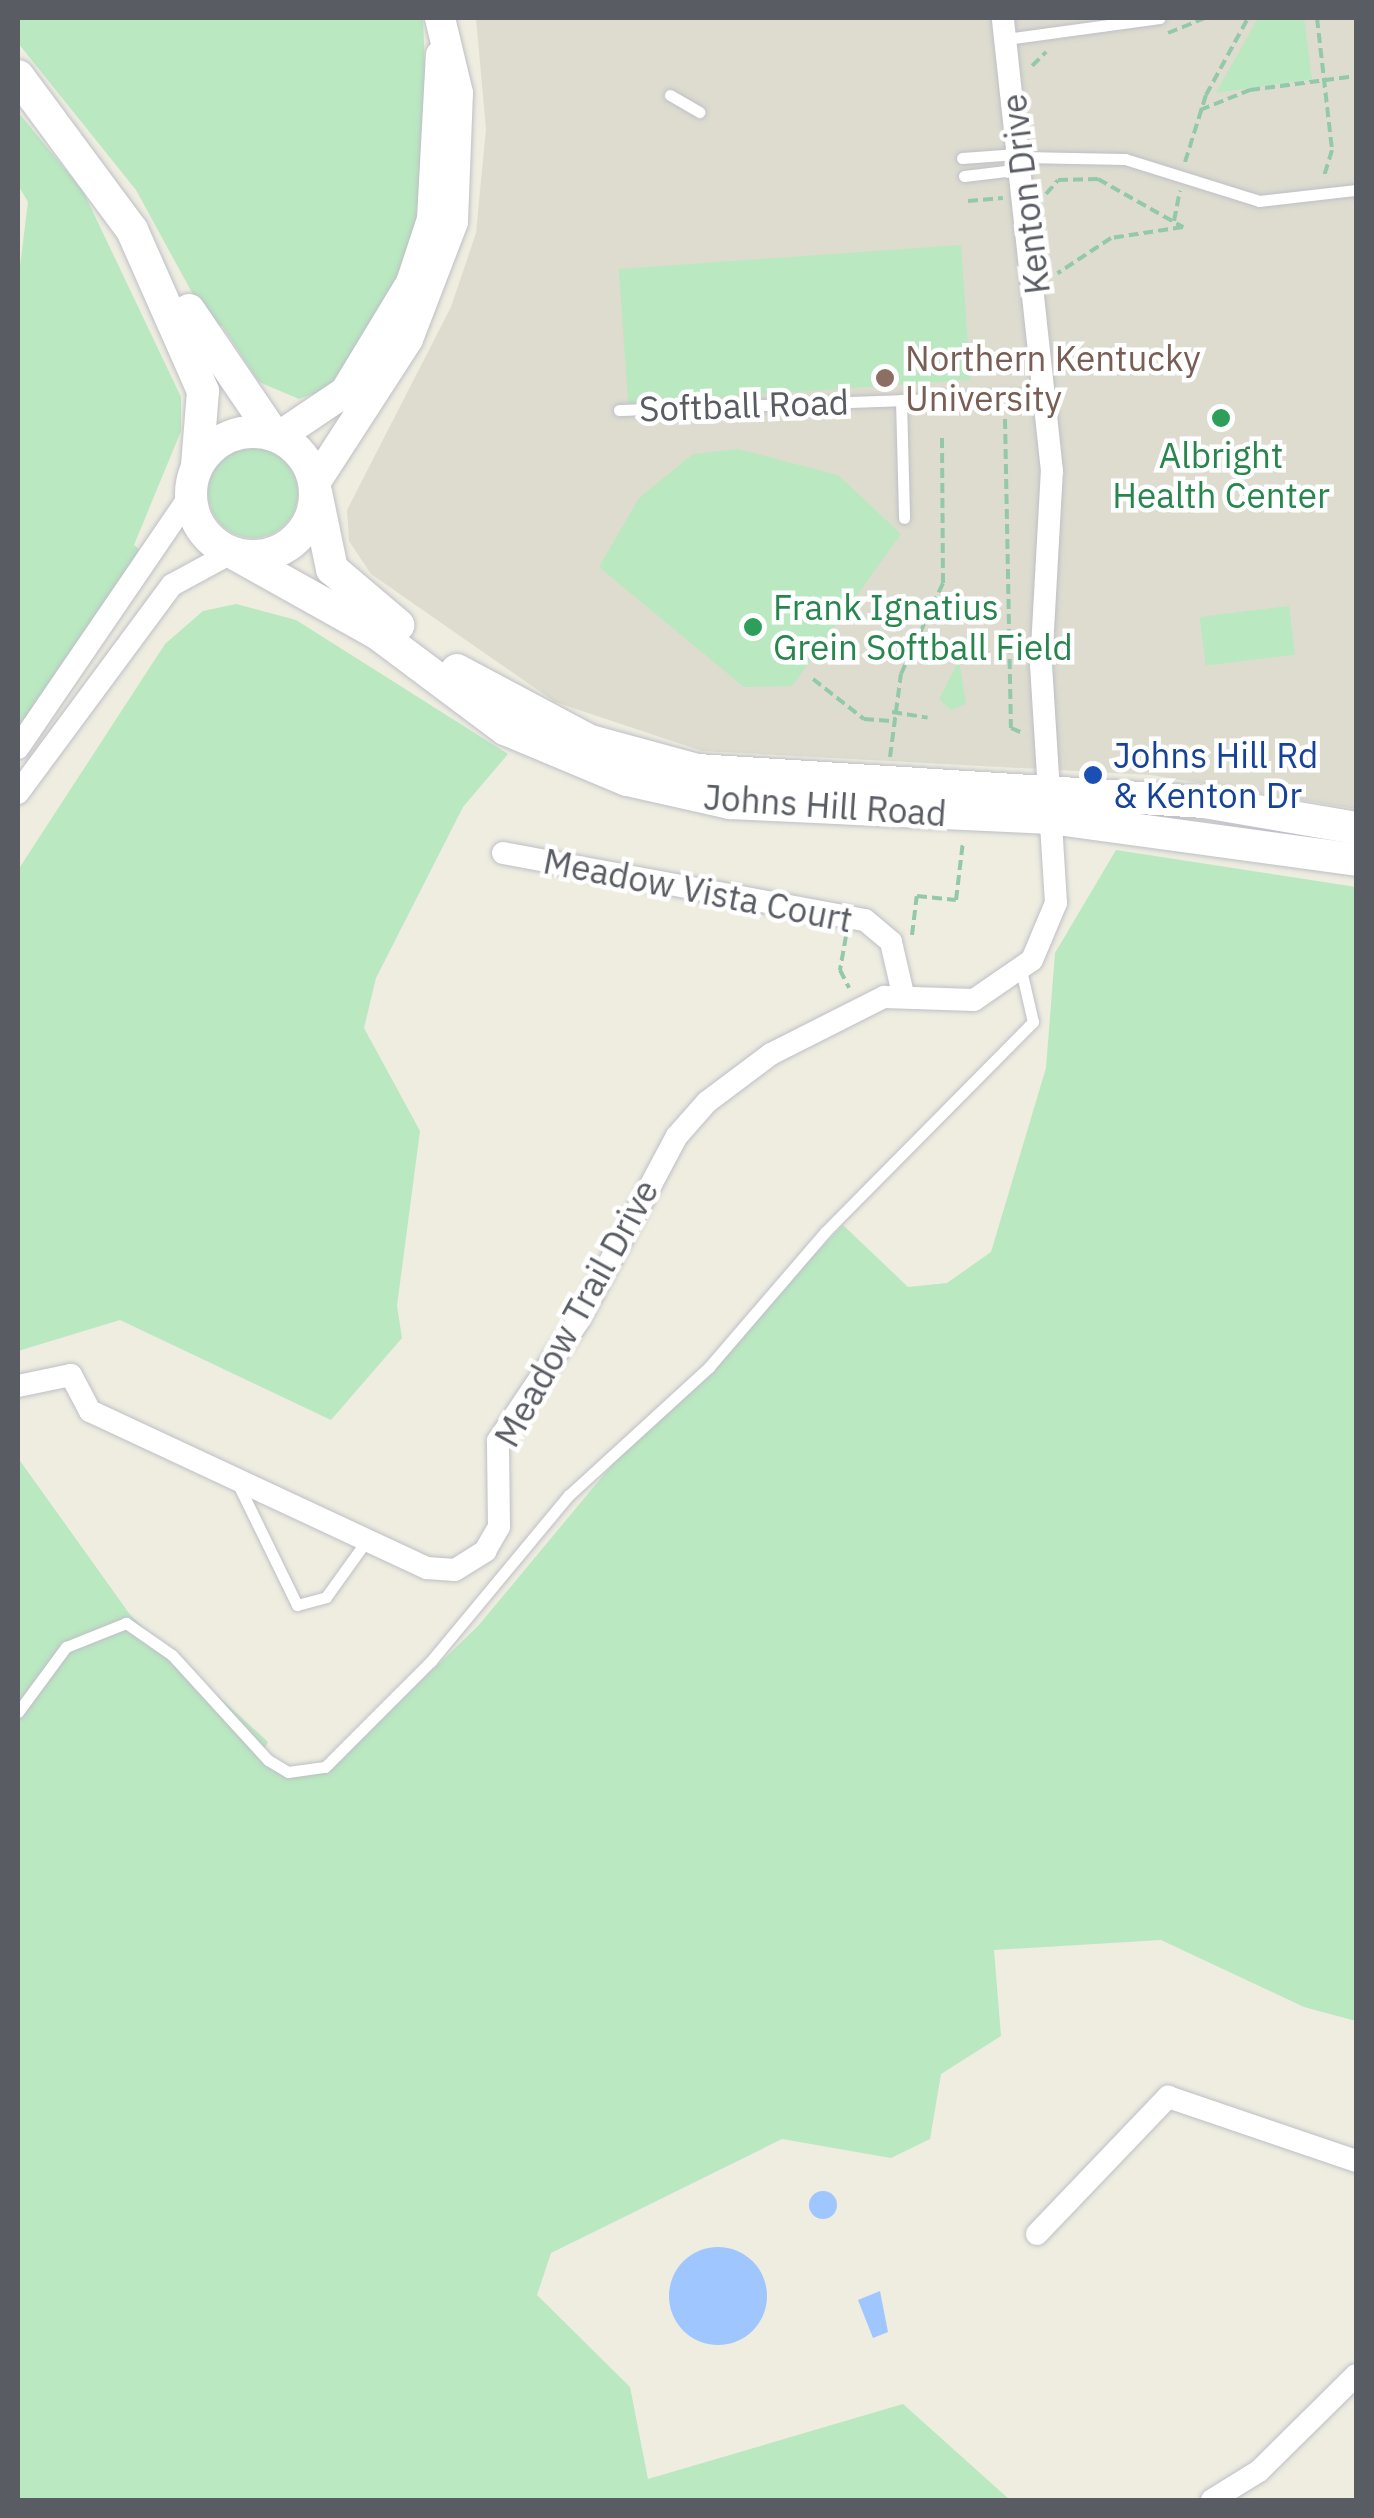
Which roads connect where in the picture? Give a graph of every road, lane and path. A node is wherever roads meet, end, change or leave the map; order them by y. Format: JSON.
{"nodes":[{"id":1,"x":1160,"y":18,"type":"edge"},
{"id":2,"x":1205,"y":18,"type":"edge"},
{"id":3,"x":1248,"y":18,"type":"edge"},
{"id":4,"x":1317,"y":18,"type":"edge"},
{"id":5,"x":1132,"y":20,"type":"edge"},
{"id":6,"x":1005,"y":28,"type":"edge"},
{"id":7,"x":442,"y":30,"type":"edge"},
{"id":8,"x":1155,"y":37,"type":"dead end"},
{"id":9,"x":1051,"y":50,"type":"dead end"},
{"id":10,"x":1030,"y":74,"type":"dead end"},
{"id":11,"x":18,"y":76,"type":"edge"},
{"id":12,"x":1356,"y":76,"type":"edge"},
{"id":13,"x":1324,"y":80,"type":"junction"},
{"id":14,"x":670,"y":96,"type":"dead end"},
{"id":15,"x":1200,"y":110,"type":"junction"},
{"id":16,"x":699,"y":112,"type":"dead end"},
{"id":17,"x":962,"y":158,"type":"dead end"},
{"id":18,"x":1022,"y":160,"type":"junction"},
{"id":19,"x":964,"y":176,"type":"dead end"},
{"id":20,"x":1182,"y":179,"type":"junction"},
{"id":21,"x":1356,"y":190,"type":"edge"},
{"id":22,"x":1046,"y":194,"type":"dead end"},
{"id":23,"x":1321,"y":197,"type":"junction"},
{"id":24,"x":1012,"y":198,"type":"dead end"},
{"id":25,"x":968,"y":201,"type":"dead end"},
{"id":26,"x":1174,"y":221,"type":"junction"},
{"id":27,"x":132,"y":230,"type":"junction"},
{"id":28,"x":1058,"y":273,"type":"dead end"},
{"id":29,"x":1049,"y":395,"type":"junction"},
{"id":30,"x":901,"y":400,"type":"junction"},
{"id":31,"x":619,"y":410,"type":"dead end"},
{"id":32,"x":1005,"y":419,"type":"dead end"},
{"id":33,"x":942,"y":435,"type":"dead end"},
{"id":34,"x":276,"y":436,"type":"junction"},
{"id":35,"x":194,"y":481,"type":"junction"},
{"id":36,"x":316,"y":487,"type":"junction"},
{"id":37,"x":904,"y":518,"type":"dead end"},
{"id":38,"x":233,"y":553,"type":"junction"},
{"id":39,"x":813,"y":680,"type":"dead end"},
{"id":40,"x":892,"y":712,"type":"junction"},
{"id":41,"x":928,"y":718,"type":"dead end"},
{"id":42,"x":891,"y":722,"type":"junction"},
{"id":43,"x":1034,"y":733,"type":"dead end"},
{"id":44,"x":18,"y":748,"type":"edge"},
{"id":45,"x":890,"y":766,"type":"dead end"},
{"id":46,"x":18,"y":793,"type":"edge"},
{"id":47,"x":1050,"y":804,"type":"junction"},
{"id":48,"x":1356,"y":828,"type":"edge"},
{"id":49,"x":963,"y":836,"type":"dead end"},
{"id":50,"x":503,"y":854,"type":"dead end"},
{"id":51,"x":1356,"y":860,"type":"edge"},
{"id":52,"x":850,"y":917,"type":"junction"},
{"id":53,"x":891,"y":942,"type":"junction"},
{"id":54,"x":1021,"y":970,"type":"junction"},
{"id":55,"x":903,"y":994,"type":"junction"},
{"id":56,"x":866,"y":1006,"type":"junction"},
{"id":57,"x":18,"y":1386,"type":"edge"},
{"id":58,"x":236,"y":1480,"type":"junction"},
{"id":59,"x":367,"y":1540,"type":"junction"},
{"id":60,"x":18,"y":1712,"type":"edge"},
{"id":61,"x":1356,"y":2161,"type":"edge"},
{"id":62,"x":1036,"y":2234,"type":"dead end"},
{"id":63,"x":1356,"y":2375,"type":"edge"},
{"id":64,"x":1212,"y":2500,"type":"edge"}],
"edges":[{"from":1,"to":5,"type":"lane"},
{"from":2,"to":8,"type":"path"},
{"from":3,"to":15,"type":"path"},
{"from":4,"to":13,"type":"path"},
{"from":5,"to":6,"type":"lane"},
{"from":6,"to":18,"type":"street","name":"Kenton Drive"},
{"from":7,"to":34,"type":"street"},
{"from":7,"to":36,"type":"street"},
{"from":9,"to":10,"type":"path"},
{"from":11,"to":27,"type":"main road"},
{"from":12,"to":13,"type":"path"},
{"from":13,"to":15,"type":"path"},
{"from":13,"to":23,"type":"path"},
{"from":14,"to":16,"type":"lane"},
{"from":15,"to":20,"type":"path"},
{"from":17,"to":18,"type":"lane"},
{"from":18,"to":19,"type":"lane"},
{"from":18,"to":20,"type":"lane"},
{"from":18,"to":29,"type":"street","name":"Kenton Drive"},
{"from":20,"to":23,"type":"lane"},
{"from":20,"to":26,"type":"path"},
{"from":21,"to":23,"type":"lane"},
{"from":22,"to":26,"type":"path"},
{"from":24,"to":25,"type":"path"},
{"from":26,"to":28,"type":"path"},
{"from":27,"to":34,"type":"main road"},
{"from":27,"to":35,"type":"main road"},
{"from":29,"to":30,"type":"lane","name":"Softball Road"},
{"from":29,"to":47,"type":"street","name":"Kenton Drive"},
{"from":30,"to":31,"type":"lane","name":"Softball Road"},
{"from":30,"to":37,"type":"lane"},
{"from":32,"to":43,"type":"path"},
{"from":33,"to":40,"type":"path"},
{"from":34,"to":35,"type":"main road"},
{"from":34,"to":36,"type":"main road"},
{"from":35,"to":38,"type":"main road"},
{"from":35,"to":44,"type":"street"},
{"from":36,"to":38,"type":"main road"},
{"from":36,"to":47,"type":"main road","name":"Johns Hill Road"},
{"from":38,"to":46,"type":"street"},
{"from":38,"to":47,"type":"main road","name":"Johns Hill Road"},
{"from":39,"to":42,"type":"path"},
{"from":40,"to":41,"type":"path"},
{"from":40,"to":42,"type":"path"},
{"from":42,"to":45,"type":"path"},
{"from":47,"to":48,"type":"main road","name":"Johns Hill Road"},
{"from":47,"to":51,"type":"main road","name":"Johns Hill Road"},
{"from":47,"to":54,"type":"street","name":"Meadow Trail Drive"},
{"from":49,"to":53,"type":"path"},
{"from":50,"to":52,"type":"street","name":"Meadow Vista Court"},
{"from":52,"to":53,"type":"street","name":"Meadow Vista Court"},
{"from":52,"to":56,"type":"path"},
{"from":53,"to":55,"type":"street","name":"Meadow Vista Court"},
{"from":54,"to":55,"type":"street","name":"Meadow Trail Drive"},
{"from":54,"to":60,"type":"lane"},
{"from":55,"to":56,"type":"street","name":"Meadow Trail Drive"},
{"from":56,"to":59,"type":"street","name":"Meadow Trail Drive"},
{"from":57,"to":58,"type":"street","name":"Meadow Trail Drive"},
{"from":58,"to":59,"type":"street","name":"Meadow Trail Drive"},
{"from":58,"to":59,"type":"lane"},
{"from":61,"to":62,"type":"street"},
{"from":63,"to":64,"type":"street"}]}
